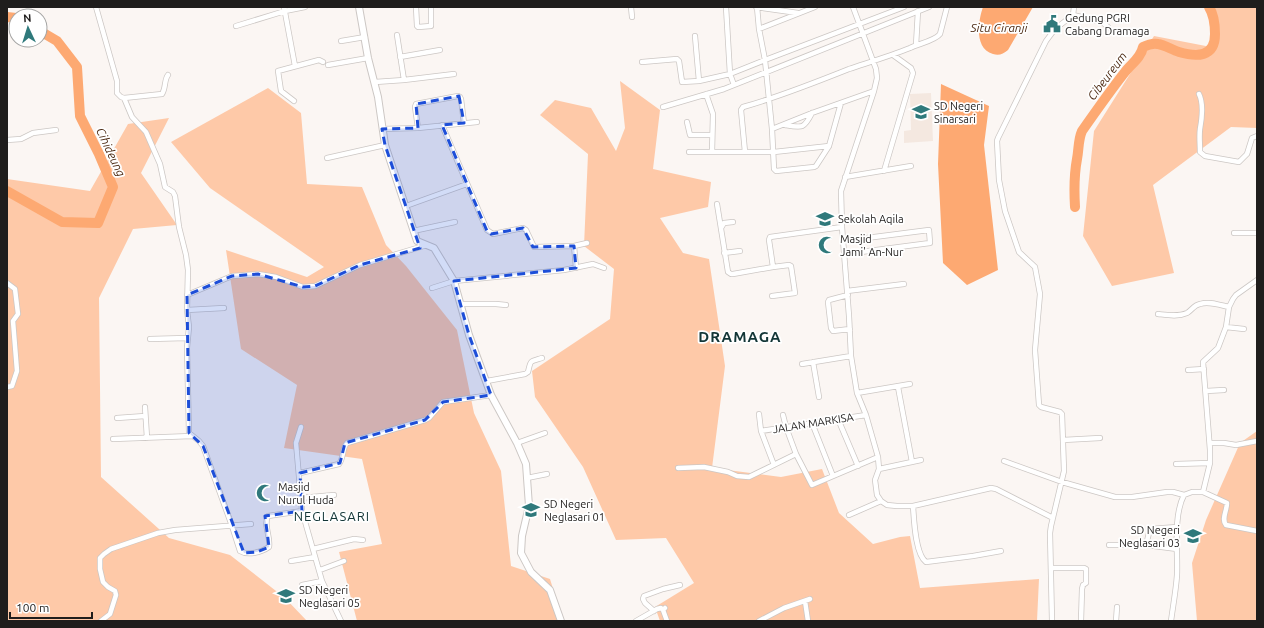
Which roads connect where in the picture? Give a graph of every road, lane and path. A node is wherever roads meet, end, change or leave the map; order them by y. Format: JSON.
{"nodes":[{"id":1,"x":96,"y":7,"type":"edge"},
{"id":2,"x":305,"y":7,"type":"edge"},
{"id":3,"x":359,"y":7,"type":"edge"},
{"id":4,"x":416,"y":7,"type":"edge"},
{"id":5,"x":431,"y":7,"type":"edge"},
{"id":6,"x":631,"y":7,"type":"edge"},
{"id":7,"x":726,"y":7,"type":"edge"},
{"id":8,"x":756,"y":7,"type":"edge"},
{"id":9,"x":815,"y":7,"type":"edge"},
{"id":10,"x":853,"y":7,"type":"edge"},
{"id":11,"x":904,"y":7,"type":"edge"},
{"id":12,"x":929,"y":7,"type":"edge"},
{"id":13,"x":947,"y":7,"type":"edge"},
{"id":14,"x":1074,"y":7,"type":"edge"},
{"id":15,"x":285,"y":9,"type":"edge"},
{"id":16,"x":918,"y":11,"type":"junction"},
{"id":17,"x":800,"y":13,"type":"junction"},
{"id":18,"x":1073,"y":16,"type":"junction"},
{"id":19,"x":632,"y":17,"type":"dead end"},
{"id":20,"x":858,"y":24,"type":"junction"},
{"id":21,"x":236,"y":26,"type":"dead end"},
{"id":22,"x":1108,"y":27,"type":"dead end"},
{"id":23,"x":759,"y":29,"type":"junction"},
{"id":24,"x":862,"y":34,"type":"junction"},
{"id":25,"x":397,"y":36,"type":"dead end"},
{"id":26,"x":695,"y":36,"type":"dead end"},
{"id":27,"x":365,"y":37,"type":"junction"},
{"id":28,"x":341,"y":41,"type":"dead end"},
{"id":29,"x":916,"y":45,"type":"junction"},
{"id":30,"x":440,"y":50,"type":"dead end"},
{"id":31,"x":893,"y":55,"type":"junction"},
{"id":32,"x":400,"y":56,"type":"junction"},
{"id":33,"x":368,"y":58,"type":"junction"},
{"id":34,"x":765,"y":60,"type":"junction"},
{"id":35,"x":873,"y":61,"type":"junction"},
{"id":36,"x":323,"y":62,"type":"dead end"},
{"id":37,"x":642,"y":62,"type":"dead end"},
{"id":38,"x":328,"y":65,"type":"dead end"},
{"id":39,"x":295,"y":66,"type":"junction"},
{"id":40,"x":766,"y":73,"type":"junction"},
{"id":41,"x":454,"y":74,"type":"dead end"},
{"id":42,"x":730,"y":74,"type":"junction"},
{"id":43,"x":168,"y":75,"type":"dead end"},
{"id":44,"x":404,"y":80,"type":"junction"},
{"id":45,"x":699,"y":81,"type":"junction"},
{"id":46,"x":375,"y":82,"type":"junction"},
{"id":47,"x":734,"y":85,"type":"junction"},
{"id":48,"x":874,"y":91,"type":"junction"},
{"id":49,"x":706,"y":94,"type":"junction"},
{"id":50,"x":1199,"y":94,"type":"dead end"},
{"id":51,"x":124,"y":98,"type":"junction"},
{"id":52,"x":768,"y":100,"type":"junction"},
{"id":53,"x":294,"y":101,"type":"dead end"},
{"id":54,"x":841,"y":104,"type":"junction"},
{"id":55,"x":663,"y":108,"type":"dead end"},
{"id":56,"x":812,"y":113,"type":"junction"},
{"id":57,"x":476,"y":122,"type":"dead end"},
{"id":58,"x":687,"y":122,"type":"dead end"},
{"id":59,"x":464,"y":123,"type":"junction"},
{"id":60,"x":442,"y":125,"type":"junction"},
{"id":61,"x":783,"y":125,"type":"junction"},
{"id":62,"x":418,"y":128,"type":"junction"},
{"id":63,"x":382,"y":129,"type":"junction"},
{"id":64,"x":772,"y":129,"type":"junction"},
{"id":65,"x":56,"y":130,"type":"dead end"},
{"id":66,"x":712,"y":135,"type":"junction"},
{"id":67,"x":1257,"y":136,"type":"edge"},
{"id":68,"x":7,"y":140,"type":"edge"},
{"id":69,"x":385,"y":145,"type":"junction"},
{"id":70,"x":829,"y":146,"type":"junction"},
{"id":71,"x":689,"y":152,"type":"dead end"},
{"id":72,"x":712,"y":152,"type":"junction"},
{"id":73,"x":745,"y":152,"type":"junction"},
{"id":74,"x":774,"y":152,"type":"junction"},
{"id":75,"x":327,"y":158,"type":"dead end"},
{"id":76,"x":911,"y":166,"type":"dead end"},
{"id":77,"x":884,"y":171,"type":"junction"},
{"id":78,"x":845,"y":177,"type":"junction"},
{"id":79,"x":467,"y":184,"type":"junction"},
{"id":80,"x":718,"y":204,"type":"dead end"},
{"id":81,"x":406,"y":206,"type":"junction"},
{"id":82,"x":455,"y":222,"type":"dead end"},
{"id":83,"x":733,"y":222,"type":"dead end"},
{"id":84,"x":842,"y":227,"type":"junction"},
{"id":85,"x":721,"y":228,"type":"junction"},
{"id":86,"x":413,"y":231,"type":"junction"},
{"id":87,"x":1234,"y":233,"type":"dead end"},
{"id":88,"x":1257,"y":233,"type":"edge"},
{"id":89,"x":843,"y":241,"type":"junction"},
{"id":90,"x":587,"y":243,"type":"dead end"},
{"id":91,"x":427,"y":245,"type":"junction"},
{"id":92,"x":574,"y":246,"type":"junction"},
{"id":93,"x":740,"y":251,"type":"dead end"},
{"id":94,"x":724,"y":253,"type":"junction"},
{"id":95,"x":853,"y":253,"type":"dead end"},
{"id":96,"x":773,"y":266,"type":"junction"},
{"id":97,"x":576,"y":268,"type":"junction"},
{"id":98,"x":604,"y":268,"type":"dead end"},
{"id":99,"x":1257,"y":280,"type":"edge"},
{"id":100,"x":454,"y":281,"type":"junction"},
{"id":101,"x":7,"y":283,"type":"edge"},
{"id":102,"x":904,"y":284,"type":"dead end"},
{"id":103,"x":432,"y":288,"type":"dead end"},
{"id":104,"x":847,"y":293,"type":"junction"},
{"id":105,"x":187,"y":295,"type":"junction"},
{"id":106,"x":772,"y":296,"type":"dead end"},
{"id":107,"x":460,"y":304,"type":"junction"},
{"id":108,"x":506,"y":305,"type":"dead end"},
{"id":109,"x":1229,"y":307,"type":"junction"},
{"id":110,"x":224,"y":308,"type":"dead end"},
{"id":111,"x":187,"y":310,"type":"junction"},
{"id":112,"x":1158,"y":314,"type":"dead end"},
{"id":113,"x":1226,"y":327,"type":"junction"},
{"id":114,"x":850,"y":329,"type":"junction"},
{"id":115,"x":1244,"y":329,"type":"dead end"},
{"id":116,"x":187,"y":338,"type":"junction"},
{"id":117,"x":150,"y":339,"type":"dead end"},
{"id":118,"x":851,"y":356,"type":"junction"},
{"id":119,"x":542,"y":358,"type":"dead end"},
{"id":120,"x":813,"y":362,"type":"junction"},
{"id":121,"x":802,"y":364,"type":"dead end"},
{"id":122,"x":1204,"y":369,"type":"junction"},
{"id":123,"x":1188,"y":370,"type":"dead end"},
{"id":124,"x":486,"y":380,"type":"junction"},
{"id":125,"x":910,"y":384,"type":"dead end"},
{"id":126,"x":7,"y":387,"type":"edge"},
{"id":127,"x":898,"y":387,"type":"junction"},
{"id":128,"x":1224,"y":390,"type":"dead end"},
{"id":129,"x":1206,"y":391,"type":"junction"},
{"id":130,"x":857,"y":393,"type":"junction"},
{"id":131,"x":491,"y":395,"type":"junction"},
{"id":132,"x":819,"y":397,"type":"dead end"},
{"id":133,"x":145,"y":407,"type":"dead end"},
{"id":134,"x":758,"y":414,"type":"dead end"},
{"id":135,"x":783,"y":415,"type":"dead end"},
{"id":136,"x":866,"y":415,"type":"junction"},
{"id":137,"x":145,"y":416,"type":"junction"},
{"id":138,"x":117,"y":418,"type":"dead end"},
{"id":139,"x":838,"y":419,"type":"junction"},
{"id":140,"x":812,"y":423,"type":"junction"},
{"id":141,"x":301,"y":427,"type":"dead end"},
{"id":142,"x":786,"y":427,"type":"junction"},
{"id":143,"x":761,"y":431,"type":"junction"},
{"id":144,"x":544,"y":433,"type":"dead end"},
{"id":145,"x":192,"y":436,"type":"junction"},
{"id":146,"x":147,"y":438,"type":"junction"},
{"id":147,"x":1100,"y":438,"type":"dead end"},
{"id":148,"x":113,"y":439,"type":"dead end"},
{"id":149,"x":1063,"y":440,"type":"junction"},
{"id":150,"x":1257,"y":441,"type":"edge"},
{"id":151,"x":517,"y":443,"type":"junction"},
{"id":152,"x":1210,"y":443,"type":"junction"},
{"id":153,"x":796,"y":454,"type":"junction"},
{"id":154,"x":878,"y":457,"type":"junction"},
{"id":155,"x":921,"y":460,"type":"dead end"},
{"id":156,"x":1004,"y":461,"type":"dead end"},
{"id":157,"x":912,"y":462,"type":"junction"},
{"id":158,"x":1210,"y":463,"type":"junction"},
{"id":159,"x":1176,"y":464,"type":"dead end"},
{"id":160,"x":774,"y":465,"type":"junction"},
{"id":161,"x":858,"y":466,"type":"junction"},
{"id":162,"x":678,"y":468,"type":"dead end"},
{"id":163,"x":879,"y":470,"type":"junction"},
{"id":164,"x":300,"y":474,"type":"junction"},
{"id":165,"x":547,"y":474,"type":"dead end"},
{"id":166,"x":833,"y":476,"type":"junction"},
{"id":167,"x":527,"y":478,"type":"junction"},
{"id":168,"x":1062,"y":482,"type":"junction"},
{"id":169,"x":1203,"y":492,"type":"junction"},
{"id":170,"x":334,"y":495,"type":"dead end"},
{"id":171,"x":1184,"y":495,"type":"junction"},
{"id":172,"x":300,"y":498,"type":"junction"},
{"id":173,"x":881,"y":502,"type":"junction"},
{"id":174,"x":913,"y":506,"type":"junction"},
{"id":175,"x":302,"y":511,"type":"junction"},
{"id":176,"x":849,"y":515,"type":"dead end"},
{"id":177,"x":1053,"y":518,"type":"junction"},
{"id":178,"x":250,"y":524,"type":"dead end"},
{"id":179,"x":232,"y":526,"type":"junction"},
{"id":180,"x":1177,"y":527,"type":"junction"},
{"id":181,"x":1257,"y":530,"type":"edge"},
{"id":182,"x":363,"y":540,"type":"dead end"},
{"id":183,"x":1109,"y":544,"type":"dead end"},
{"id":184,"x":1146,"y":545,"type":"junction"},
{"id":185,"x":313,"y":549,"type":"junction"},
{"id":186,"x":1177,"y":549,"type":"junction"},
{"id":187,"x":1001,"y":551,"type":"dead end"},
{"id":188,"x":315,"y":557,"type":"junction"},
{"id":189,"x":291,"y":561,"type":"dead end"},
{"id":190,"x":344,"y":561,"type":"dead end"},
{"id":191,"x":1051,"y":568,"type":"junction"},
{"id":192,"x":320,"y":570,"type":"junction"},
{"id":193,"x":322,"y":580,"type":"junction"},
{"id":194,"x":302,"y":585,"type":"dead end"},
{"id":195,"x":680,"y":585,"type":"dead end"},
{"id":196,"x":1117,"y":607,"type":"dead end"},
{"id":197,"x":654,"y":611,"type":"junction"},
{"id":198,"x":101,"y":621,"type":"edge"},
{"id":199,"x":341,"y":621,"type":"edge"},
{"id":200,"x":561,"y":621,"type":"edge"},
{"id":201,"x":636,"y":621,"type":"edge"},
{"id":202,"x":667,"y":621,"type":"edge"},
{"id":203,"x":759,"y":621,"type":"edge"},
{"id":204,"x":808,"y":621,"type":"edge"},
{"id":205,"x":1052,"y":621,"type":"edge"},
{"id":206,"x":1081,"y":621,"type":"edge"},
{"id":207,"x":1116,"y":621,"type":"edge"},
{"id":208,"x":1171,"y":621,"type":"edge"}],
"edges":[{"from":1,"to":51,"type":"street"},
{"from":2,"to":15,"type":"street"},
{"from":3,"to":27,"type":"street"},
{"from":4,"to":5,"type":"street"},
{"from":6,"to":19,"type":"street"},
{"from":7,"to":42,"type":"street"},
{"from":8,"to":17,"type":"street"},
{"from":8,"to":23,"type":"street"},
{"from":9,"to":17,"type":"street"},
{"from":10,"to":20,"type":"street"},
{"from":11,"to":20,"type":"street"},
{"from":12,"to":16,"type":"street"},
{"from":13,"to":29,"type":"street"},
{"from":14,"to":18,"type":"street"},
{"from":15,"to":21,"type":"street"},
{"from":15,"to":39,"type":"street"},
{"from":16,"to":24,"type":"street"},
{"from":16,"to":29,"type":"street"},
{"from":17,"to":23,"type":"street"},
{"from":18,"to":22,"type":"street"},
{"from":18,"to":149,"type":"street"},
{"from":20,"to":24,"type":"street"},
{"from":20,"to":34,"type":"street"},
{"from":23,"to":34,"type":"street"},
{"from":24,"to":35,"type":"street"},
{"from":24,"to":40,"type":"street"},
{"from":25,"to":32,"type":"street"},
{"from":26,"to":45,"type":"street"},
{"from":27,"to":28,"type":"street"},
{"from":27,"to":33,"type":"street"},
{"from":29,"to":31,"type":"street"},
{"from":30,"to":32,"type":"street"},
{"from":31,"to":35,"type":"street"},
{"from":31,"to":77,"type":"street"},
{"from":32,"to":44,"type":"street"},
{"from":33,"to":38,"type":"street"},
{"from":33,"to":46,"type":"street"},
{"from":34,"to":40,"type":"street"},
{"from":34,"to":42,"type":"street"},
{"from":35,"to":48,"type":"street"},
{"from":35,"to":52,"type":"street"},
{"from":36,"to":39,"type":"street"},
{"from":37,"to":45,"type":"street"},
{"from":39,"to":53,"type":"street"},
{"from":40,"to":47,"type":"street"},
{"from":40,"to":52,"type":"street"},
{"from":41,"to":44,"type":"street"},
{"from":42,"to":45,"type":"street"},
{"from":42,"to":47,"type":"street"},
{"from":43,"to":51,"type":"street"},
{"from":44,"to":46,"type":"street"},
{"from":46,"to":63,"type":"street"},
{"from":47,"to":49,"type":"street"},
{"from":48,"to":54,"type":"street"},
{"from":48,"to":78,"type":"street"},
{"from":49,"to":55,"type":"street"},
{"from":49,"to":66,"type":"street"},
{"from":50,"to":67,"type":"street"},
{"from":51,"to":105,"type":"street"},
{"from":52,"to":64,"type":"street"},
{"from":52,"to":73,"type":"street"},
{"from":54,"to":56,"type":"street"},
{"from":54,"to":70,"type":"street"},
{"from":56,"to":61,"type":"street"},
{"from":56,"to":61,"type":"street"},
{"from":57,"to":59,"type":"street"},
{"from":58,"to":66,"type":"street"},
{"from":59,"to":60,"type":"street"},
{"from":59,"to":62,"type":"street"},
{"from":60,"to":62,"type":"street"},
{"from":60,"to":79,"type":"street"},
{"from":61,"to":64,"type":"street"},
{"from":62,"to":63,"type":"street"},
{"from":63,"to":69,"type":"street"},
{"from":64,"to":74,"type":"street"},
{"from":65,"to":68,"type":"street"},
{"from":66,"to":72,"type":"street"},
{"from":69,"to":75,"type":"street"},
{"from":69,"to":81,"type":"street"},
{"from":70,"to":74,"type":"street"},
{"from":70,"to":74,"type":"street"},
{"from":71,"to":72,"type":"street"},
{"from":72,"to":73,"type":"street"},
{"from":73,"to":74,"type":"street"},
{"from":76,"to":77,"type":"street"},
{"from":77,"to":78,"type":"street"},
{"from":78,"to":84,"type":"street"},
{"from":79,"to":81,"type":"street"},
{"from":79,"to":92,"type":"street"},
{"from":80,"to":85,"type":"street"},
{"from":81,"to":86,"type":"street"},
{"from":82,"to":86,"type":"street"},
{"from":83,"to":85,"type":"street"},
{"from":84,"to":89,"type":"street"},
{"from":84,"to":96,"type":"street"},
{"from":85,"to":94,"type":"street"},
{"from":86,"to":91,"type":"street"},
{"from":87,"to":88,"type":"street"},
{"from":89,"to":95,"type":"street"},
{"from":89,"to":104,"type":"street"},
{"from":90,"to":92,"type":"street"},
{"from":91,"to":100,"type":"street"},
{"from":91,"to":105,"type":"street"},
{"from":92,"to":97,"type":"street"},
{"from":93,"to":94,"type":"street"},
{"from":94,"to":96,"type":"street"},
{"from":96,"to":106,"type":"street"},
{"from":97,"to":98,"type":"street"},
{"from":97,"to":100,"type":"street"},
{"from":99,"to":109,"type":"street"},
{"from":100,"to":103,"type":"street"},
{"from":100,"to":107,"type":"street"},
{"from":101,"to":126,"type":"street"},
{"from":102,"to":104,"type":"street"},
{"from":104,"to":114,"type":"street"},
{"from":104,"to":114,"type":"street"},
{"from":105,"to":111,"type":"street"},
{"from":107,"to":108,"type":"street"},
{"from":107,"to":124,"type":"street"},
{"from":109,"to":112,"type":"street"},
{"from":109,"to":113,"type":"street"},
{"from":110,"to":111,"type":"street"},
{"from":111,"to":116,"type":"street"},
{"from":113,"to":115,"type":"street"},
{"from":113,"to":122,"type":"street"},
{"from":114,"to":118,"type":"street"},
{"from":116,"to":117,"type":"street"},
{"from":116,"to":145,"type":"street"},
{"from":118,"to":120,"type":"street"},
{"from":118,"to":130,"type":"street"},
{"from":119,"to":124,"type":"street"},
{"from":120,"to":121,"type":"street"},
{"from":120,"to":132,"type":"street"},
{"from":122,"to":123,"type":"street"},
{"from":122,"to":129,"type":"street"},
{"from":124,"to":131,"type":"street"},
{"from":125,"to":127,"type":"street"},
{"from":127,"to":130,"type":"street"},
{"from":127,"to":157,"type":"street"},
{"from":128,"to":129,"type":"street"},
{"from":129,"to":152,"type":"street"},
{"from":130,"to":136,"type":"street"},
{"from":131,"to":151,"type":"street"},
{"from":131,"to":164,"type":"street"},
{"from":133,"to":137,"type":"street"},
{"from":134,"to":143,"type":"street"},
{"from":135,"to":142,"type":"street"},
{"from":136,"to":139,"type":"street","name":"JALAN MARKISA"},
{"from":136,"to":154,"type":"street"},
{"from":137,"to":138,"type":"street"},
{"from":137,"to":146,"type":"street"},
{"from":139,"to":140,"type":"street","name":"JALAN MARKISA"},
{"from":139,"to":161,"type":"street"},
{"from":140,"to":142,"type":"street","name":"JALAN MARKISA"},
{"from":140,"to":166,"type":"street"},
{"from":141,"to":164,"type":"street"},
{"from":142,"to":143,"type":"street","name":"JALAN MARKISA"},
{"from":142,"to":153,"type":"street"},
{"from":143,"to":160,"type":"street"},
{"from":144,"to":151,"type":"street"},
{"from":145,"to":146,"type":"street"},
{"from":145,"to":179,"type":"street"},
{"from":146,"to":148,"type":"street"},
{"from":147,"to":149,"type":"street"},
{"from":149,"to":168,"type":"street"},
{"from":150,"to":152,"type":"street"},
{"from":151,"to":167,"type":"street"},
{"from":152,"to":158,"type":"street"},
{"from":153,"to":160,"type":"street"},
{"from":153,"to":166,"type":"street"},
{"from":154,"to":161,"type":"street"},
{"from":154,"to":163,"type":"street"},
{"from":155,"to":157,"type":"street"},
{"from":156,"to":168,"type":"street"},
{"from":157,"to":163,"type":"street"},
{"from":158,"to":159,"type":"street"},
{"from":158,"to":169,"type":"street"},
{"from":160,"to":162,"type":"street"},
{"from":161,"to":166,"type":"street"},
{"from":163,"to":173,"type":"street"},
{"from":164,"to":172,"type":"street"},
{"from":165,"to":167,"type":"street"},
{"from":167,"to":200,"type":"street"},
{"from":168,"to":171,"type":"street"},
{"from":168,"to":177,"type":"street"},
{"from":169,"to":171,"type":"street"},
{"from":169,"to":181,"type":"street"},
{"from":170,"to":172,"type":"street"},
{"from":171,"to":180,"type":"street"},
{"from":172,"to":175,"type":"street"},
{"from":173,"to":174,"type":"street"},
{"from":173,"to":176,"type":"street"},
{"from":174,"to":177,"type":"street"},
{"from":174,"to":187,"type":"street"},
{"from":175,"to":179,"type":"street"},
{"from":175,"to":185,"type":"street"},
{"from":177,"to":191,"type":"street"},
{"from":178,"to":179,"type":"street"},
{"from":179,"to":198,"type":"street"},
{"from":180,"to":184,"type":"street"},
{"from":180,"to":186,"type":"street"},
{"from":182,"to":185,"type":"street"},
{"from":183,"to":184,"type":"street"},
{"from":184,"to":186,"type":"street"},
{"from":185,"to":188,"type":"street"},
{"from":186,"to":208,"type":"street"},
{"from":188,"to":189,"type":"street"},
{"from":188,"to":192,"type":"street"},
{"from":190,"to":192,"type":"street"},
{"from":191,"to":205,"type":"street"},
{"from":191,"to":206,"type":"street"},
{"from":192,"to":193,"type":"street"},
{"from":193,"to":194,"type":"street"},
{"from":193,"to":199,"type":"street"},
{"from":195,"to":197,"type":"street"},
{"from":196,"to":207,"type":"street"},
{"from":197,"to":201,"type":"street"},
{"from":197,"to":202,"type":"street"},
{"from":203,"to":204,"type":"street"}]}
